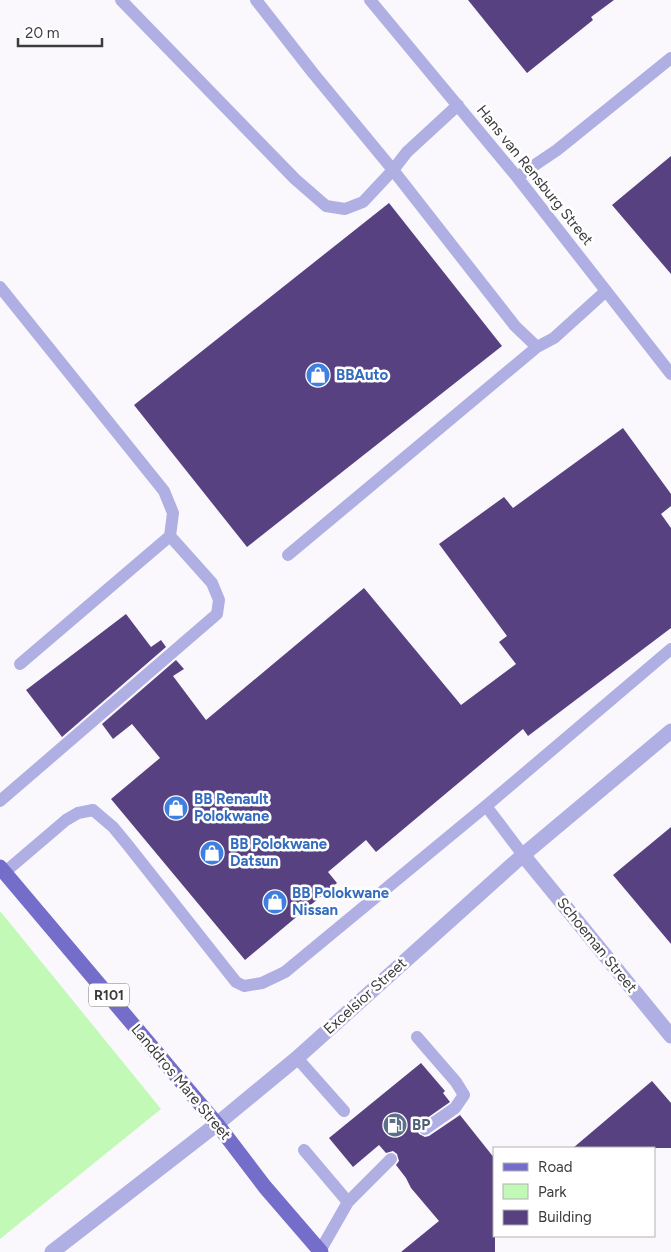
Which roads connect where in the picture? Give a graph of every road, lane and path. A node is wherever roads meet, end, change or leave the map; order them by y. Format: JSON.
{"nodes":[{"id":1,"x":120,"y":0,"type":"edge"},
{"id":2,"x":256,"y":0,"type":"edge"},
{"id":3,"x":370,"y":0,"type":"edge"},
{"id":4,"x":671,"y":58,"type":"edge"},
{"id":5,"x":458,"y":105,"type":"junction"},
{"id":6,"x":393,"y":170,"type":"junction"},
{"id":7,"x":517,"y":177,"type":"junction"},
{"id":8,"x":0,"y":288,"type":"edge"},
{"id":9,"x":606,"y":291,"type":"junction"},
{"id":10,"x":537,"y":347,"type":"junction"},
{"id":11,"x":671,"y":374,"type":"edge"},
{"id":12,"x":170,"y":536,"type":"junction"},
{"id":13,"x":288,"y":555,"type":"dead end"},
{"id":14,"x":671,"y":649,"type":"edge"},
{"id":15,"x":20,"y":664,"type":"dead end"},
{"id":16,"x":671,"y":731,"type":"edge"},
{"id":17,"x":0,"y":801,"type":"edge"},
{"id":18,"x":486,"y":806,"type":"junction"},
{"id":19,"x":523,"y":855,"type":"junction"},
{"id":20,"x":2,"y":869,"type":"edge"},
{"id":21,"x":671,"y":1036,"type":"edge"},
{"id":22,"x":417,"y":1037,"type":"dead end"},
{"id":23,"x":297,"y":1058,"type":"junction"},
{"id":24,"x":344,"y":1111,"type":"dead end"},
{"id":25,"x":217,"y":1124,"type":"junction"},
{"id":26,"x":425,"y":1129,"type":"dead end"},
{"id":27,"x":304,"y":1150,"type":"dead end"},
{"id":28,"x":391,"y":1159,"type":"dead end"},
{"id":29,"x":348,"y":1202,"type":"junction"},
{"id":30,"x":320,"y":1251,"type":"edge"},
{"id":31,"x":52,"y":1252,"type":"edge"}],
"edges":[{"from":1,"to":6,"type":"lane"},
{"from":2,"to":6,"type":"lane"},
{"from":3,"to":5,"type":"lane","name":"Hans van Rensburg Street"},
{"from":4,"to":7,"type":"lane"},
{"from":5,"to":6,"type":"lane"},
{"from":5,"to":7,"type":"lane","name":"Hans van Rensburg Street"},
{"from":6,"to":10,"type":"lane"},
{"from":7,"to":9,"type":"lane","name":"Hans van Rensburg Street"},
{"from":8,"to":12,"type":"lane"},
{"from":9,"to":10,"type":"lane"},
{"from":9,"to":11,"type":"lane","name":"Hans van Rensburg Street"},
{"from":10,"to":13,"type":"lane"},
{"from":12,"to":15,"type":"lane"},
{"from":12,"to":17,"type":"lane"},
{"from":14,"to":18,"type":"lane"},
{"from":16,"to":19,"type":"street","name":"Excelsior Street"},
{"from":18,"to":19,"type":"lane"},
{"from":18,"to":20,"type":"lane"},
{"from":19,"to":21,"type":"street","name":"Schoeman Street"},
{"from":19,"to":23,"type":"street","name":"Excelsior Street"},
{"from":20,"to":25,"type":"main road","name":"Landdros Mare Street","number":"R101"},
{"from":22,"to":26,"type":"lane"},
{"from":23,"to":24,"type":"lane"},
{"from":23,"to":25,"type":"street","name":"Excelsior Street"},
{"from":25,"to":30,"type":"main road","name":"Landdros Mare Street","number":"R101"},
{"from":25,"to":31,"type":"street","name":"Excelsior Street"},
{"from":27,"to":29,"type":"lane"},
{"from":28,"to":29,"type":"lane"},
{"from":29,"to":30,"type":"lane"}]}
